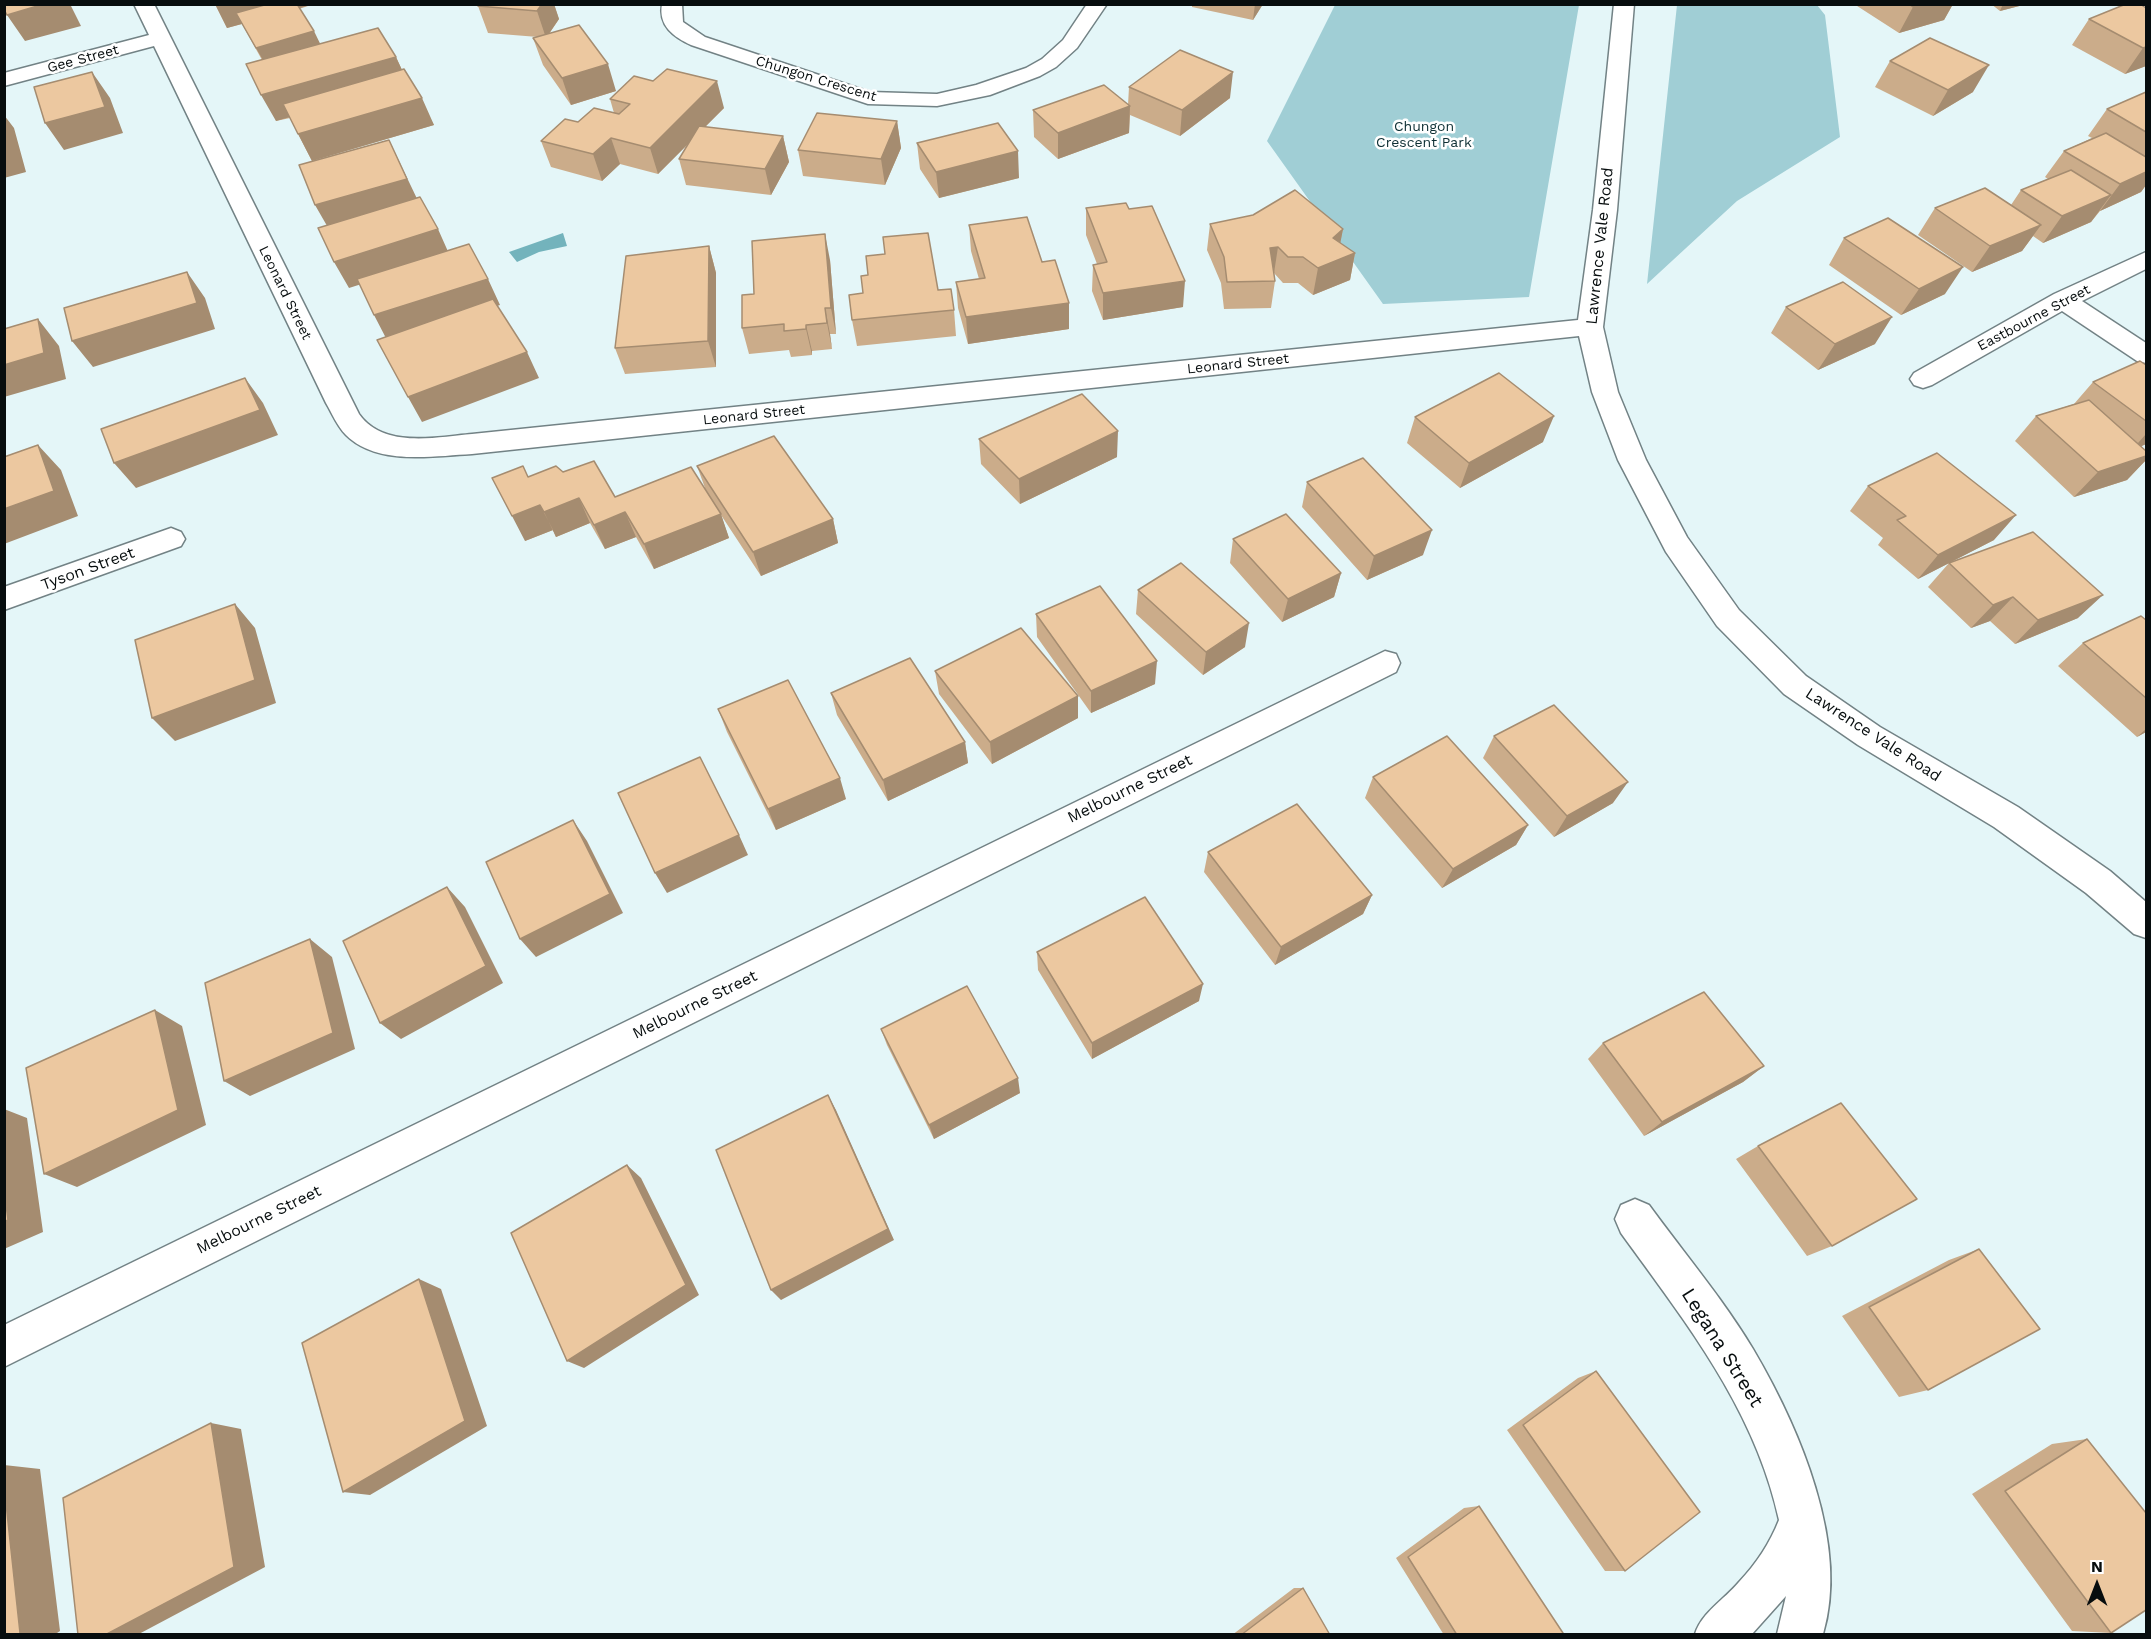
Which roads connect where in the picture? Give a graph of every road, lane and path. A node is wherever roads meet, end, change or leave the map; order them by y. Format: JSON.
{"nodes":[{"id":1,"x":144,"y":4,"type":"edge"},
{"id":2,"x":672,"y":4,"type":"edge"},
{"id":3,"x":1097,"y":4,"type":"edge"},
{"id":4,"x":1624,"y":4,"type":"edge"},
{"id":5,"x":162,"y":38,"type":"junction"},
{"id":6,"x":4,"y":80,"type":"edge"},
{"id":7,"x":2146,"y":260,"type":"edge"},
{"id":8,"x":2063,"y":300,"type":"junction"},
{"id":9,"x":1590,"y":327,"type":"junction"},
{"id":10,"x":2146,"y":355,"type":"edge"},
{"id":11,"x":1923,"y":379,"type":"dead end"},
{"id":12,"x":171,"y":539,"type":"dead end"},
{"id":13,"x":4,"y":599,"type":"edge"},
{"id":14,"x":1385,"y":663,"type":"dead end"},
{"id":15,"x":2146,"y":923,"type":"edge"},
{"id":16,"x":1635,"y":1219,"type":"dead end"},
{"id":17,"x":4,"y":1347,"type":"edge"},
{"id":18,"x":1801,"y":1520,"type":"junction"},
{"id":19,"x":1718,"y":1635,"type":"edge"},
{"id":20,"x":1800,"y":1635,"type":"edge"}],
"edges":[{"from":1,"to":5,"type":"street","name":"Leonard Street"},
{"from":2,"to":3,"type":"street","name":"Chungon Crescent"},
{"from":4,"to":9,"type":"street","name":"Lawrence Vale Road"},
{"from":5,"to":6,"type":"street","name":"Gee Street"},
{"from":5,"to":9,"type":"street","name":"Leonard Street"},
{"from":7,"to":8,"type":"street","name":"Eastbourne Street"},
{"from":8,"to":10,"type":"street"},
{"from":8,"to":11,"type":"street","name":"Eastbourne Street"},
{"from":9,"to":15,"type":"street","name":"Lawrence Vale Road"},
{"from":12,"to":13,"type":"street","name":"Tyson Street"},
{"from":14,"to":17,"type":"street","name":"Melbourne Street"},
{"from":16,"to":18,"type":"street","name":"Legana Street"},
{"from":18,"to":19,"type":"street"},
{"from":18,"to":20,"type":"street","name":"Legana Street"}]}
